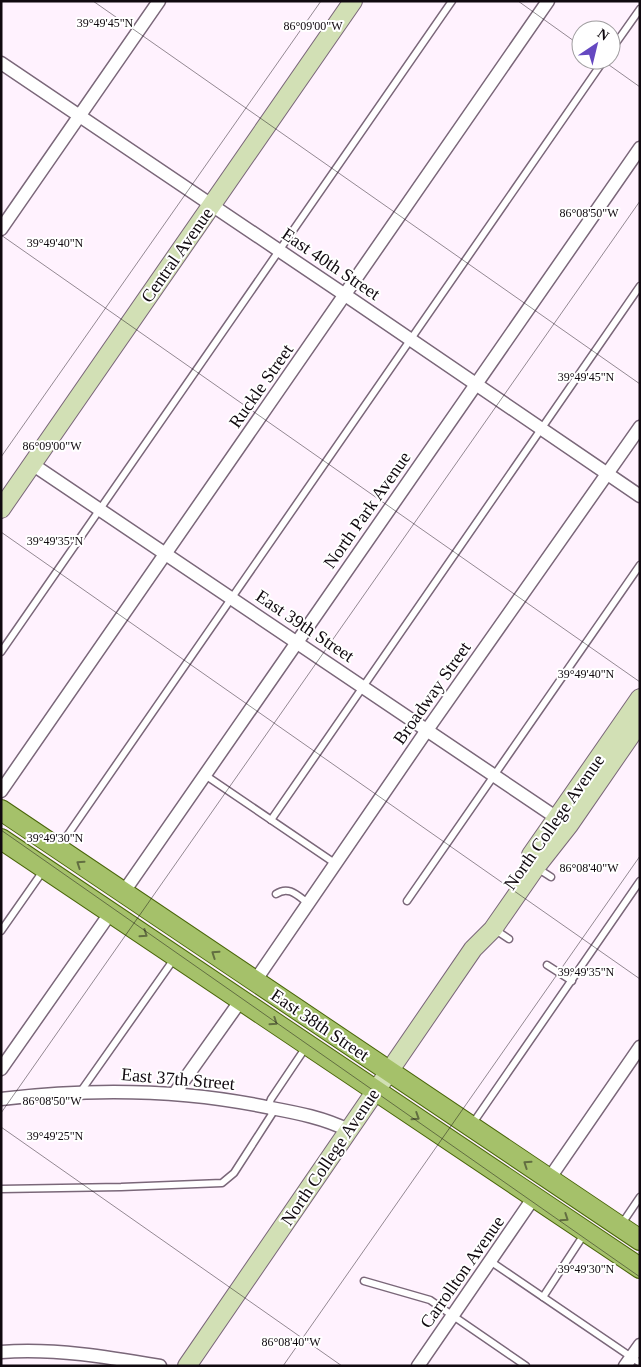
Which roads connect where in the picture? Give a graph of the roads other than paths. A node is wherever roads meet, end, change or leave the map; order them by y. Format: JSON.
{"nodes":[{"id":1,"x":159,"y":1,"type":"edge"},
{"id":2,"x":353,"y":1,"type":"edge"},
{"id":3,"x":452,"y":1,"type":"edge"},
{"id":4,"x":548,"y":1,"type":"edge"},
{"id":5,"x":640,"y":8,"type":"edge"},
{"id":6,"x":621,"y":36,"type":"edge"},
{"id":7,"x":1,"y":63,"type":"edge"},
{"id":8,"x":597,"y":70,"type":"edge"},
{"id":9,"x":80,"y":116,"type":"junction"},
{"id":10,"x":640,"y":148,"type":"edge"},
{"id":11,"x":212,"y":204,"type":"junction"},
{"id":12,"x":1,"y":229,"type":"edge"},
{"id":13,"x":279,"y":250,"type":"junction"},
{"id":14,"x":640,"y":286,"type":"edge"},
{"id":15,"x":345,"y":295,"type":"junction"},
{"id":16,"x":411,"y":339,"type":"junction"},
{"id":17,"x":476,"y":384,"type":"junction"},
{"id":18,"x":640,"y":427,"type":"edge"},
{"id":19,"x":541,"y":429,"type":"junction"},
{"id":20,"x":32,"y":464,"type":"junction"},
{"id":21,"x":607,"y":474,"type":"junction"},
{"id":22,"x":640,"y":496,"type":"edge"},
{"id":23,"x":1,"y":508,"type":"edge"},
{"id":24,"x":100,"y":510,"type":"junction"},
{"id":25,"x":166,"y":554,"type":"junction"},
{"id":26,"x":640,"y":565,"type":"edge"},
{"id":27,"x":231,"y":598,"type":"junction"},
{"id":28,"x":297,"y":642,"type":"junction"},
{"id":29,"x":1,"y":652,"type":"edge"},
{"id":30,"x":362,"y":686,"type":"junction"},
{"id":31,"x":640,"y":698,"type":"edge"},
{"id":32,"x":640,"y":708,"type":"edge"},
{"id":33,"x":640,"y":722,"type":"edge"},
{"id":34,"x":428,"y":730,"type":"junction"},
{"id":35,"x":205,"y":775,"type":"junction"},
{"id":36,"x":494,"y":775,"type":"junction"},
{"id":37,"x":1,"y":791,"type":"edge"},
{"id":38,"x":1,"y":810,"type":"edge"},
{"id":39,"x":557,"y":818,"type":"junction"},
{"id":40,"x":271,"y":820,"type":"junction"},
{"id":41,"x":1,"y":839,"type":"edge"},
{"id":42,"x":58,"y":849,"type":"junction"},
{"id":43,"x":336,"y":864,"type":"junction"},
{"id":44,"x":536,"y":867,"type":"junction"},
{"id":45,"x":45,"y":868,"type":"junction"},
{"id":46,"x":551,"y":877,"type":"dead end"},
{"id":47,"x":640,"y":882,"type":"edge"},
{"id":48,"x":124,"y":893,"type":"junction"},
{"id":49,"x":276,"y":894,"type":"dead end"},
{"id":50,"x":407,"y":901,"type":"dead end"},
{"id":51,"x":309,"y":904,"type":"junction"},
{"id":52,"x":111,"y":912,"type":"junction"},
{"id":53,"x":493,"y":929,"type":"junction"},
{"id":54,"x":1,"y":931,"type":"edge"},
{"id":55,"x":509,"y":939,"type":"dead end"},
{"id":56,"x":473,"y":949,"type":"junction"},
{"id":57,"x":176,"y":956,"type":"junction"},
{"id":58,"x":547,"y":965,"type":"dead end"},
{"id":59,"x":255,"y":981,"type":"junction"},
{"id":60,"x":572,"y":982,"type":"junction"},
{"id":61,"x":242,"y":1000,"type":"junction"},
{"id":62,"x":307,"y":1044,"type":"junction"},
{"id":63,"x":640,"y":1047,"type":"edge"},
{"id":64,"x":1,"y":1069,"type":"edge"},
{"id":65,"x":389,"y":1071,"type":"junction"},
{"id":66,"x":375,"y":1090,"type":"junction"},
{"id":67,"x":81,"y":1092,"type":"junction"},
{"id":68,"x":176,"y":1093,"type":"junction"},
{"id":69,"x":1,"y":1099,"type":"edge"},
{"id":70,"x":268,"y":1107,"type":"junction"},
{"id":71,"x":471,"y":1126,"type":"junction"},
{"id":72,"x":348,"y":1130,"type":"junction"},
{"id":73,"x":549,"y":1178,"type":"junction"},
{"id":74,"x":1,"y":1189,"type":"edge"},
{"id":75,"x":534,"y":1197,"type":"junction"},
{"id":76,"x":640,"y":1197,"type":"edge"},
{"id":77,"x":620,"y":1226,"type":"junction"},
{"id":78,"x":586,"y":1232,"type":"junction"},
{"id":79,"x":640,"y":1240,"type":"edge"},
{"id":80,"x":490,"y":1261,"type":"junction"},
{"id":81,"x":640,"y":1268,"type":"edge"},
{"id":82,"x":364,"y":1281,"type":"dead end"},
{"id":83,"x":543,"y":1297,"type":"junction"},
{"id":84,"x":452,"y":1316,"type":"junction"},
{"id":85,"x":640,"y":1345,"type":"edge"},
{"id":86,"x":1,"y":1352,"type":"edge"},
{"id":87,"x":632,"y":1362,"type":"edge"},
{"id":88,"x":160,"y":1366,"type":"edge"},
{"id":89,"x":187,"y":1366,"type":"edge"},
{"id":90,"x":418,"y":1366,"type":"edge"},
{"id":91,"x":526,"y":1366,"type":"edge"}],
"edges":[{"from":1,"to":9,"type":"street"},
{"from":2,"to":11,"type":"main road","name":"Central Avenue"},
{"from":3,"to":13,"type":"lane"},
{"from":4,"to":15,"type":"street","name":"Ruckle Street"},
{"from":5,"to":6,"type":"lane"},
{"from":7,"to":9,"type":"street","name":"East 40th Street"},
{"from":8,"to":16,"type":"lane"},
{"from":9,"to":11,"type":"street","name":"East 40th Street"},
{"from":9,"to":12,"type":"street"},
{"from":10,"to":17,"type":"street","name":"North Park Avenue"},
{"from":11,"to":13,"type":"street","name":"East 40th Street"},
{"from":11,"to":20,"type":"main road","name":"Central Avenue"},
{"from":13,"to":15,"type":"street","name":"East 40th Street"},
{"from":13,"to":24,"type":"lane"},
{"from":14,"to":19,"type":"lane"},
{"from":15,"to":16,"type":"street","name":"East 40th Street"},
{"from":15,"to":25,"type":"street","name":"Ruckle Street"},
{"from":16,"to":17,"type":"street","name":"East 40th Street"},
{"from":16,"to":27,"type":"lane"},
{"from":17,"to":19,"type":"street","name":"East 40th Street"},
{"from":17,"to":28,"type":"street","name":"North Park Avenue"},
{"from":18,"to":21,"type":"street","name":"Broadway Street"},
{"from":19,"to":21,"type":"street","name":"East 40th Street"},
{"from":19,"to":30,"type":"lane"},
{"from":20,"to":23,"type":"main road","name":"Central Avenue"},
{"from":20,"to":24,"type":"street","name":"East 39th Street"},
{"from":21,"to":22,"type":"street","name":"East 40th Street"},
{"from":21,"to":34,"type":"street","name":"Broadway Street"},
{"from":24,"to":25,"type":"street","name":"East 39th Street"},
{"from":24,"to":29,"type":"lane"},
{"from":25,"to":27,"type":"street","name":"East 39th Street"},
{"from":25,"to":37,"type":"street","name":"Ruckle Street"},
{"from":26,"to":36,"type":"lane"},
{"from":27,"to":28,"type":"street","name":"East 39th Street"},
{"from":27,"to":42,"type":"lane"},
{"from":28,"to":30,"type":"street","name":"East 39th Street"},
{"from":28,"to":35,"type":"street","name":"North Park Avenue"},
{"from":30,"to":34,"type":"street","name":"East 39th Street"},
{"from":30,"to":40,"type":"lane"},
{"from":31,"to":39,"type":"main road","name":"North College Avenue"},
{"from":32,"to":56,"type":"lane","name":"North College Avenue"},
{"from":33,"to":44,"type":"main road","name":"North College Avenue"},
{"from":34,"to":36,"type":"street","name":"East 39th Street"},
{"from":34,"to":43,"type":"street","name":"Broadway Street"},
{"from":35,"to":40,"type":"lane"},
{"from":35,"to":48,"type":"street","name":"North Park Avenue"},
{"from":36,"to":39,"type":"street","name":"East 39th Street"},
{"from":36,"to":50,"type":"lane"},
{"from":38,"to":42,"type":"main road","name":"East 38th Street"},
{"from":39,"to":56,"type":"main road","name":"North College Avenue"},
{"from":40,"to":43,"type":"lane"},
{"from":41,"to":45,"type":"main road","name":"East 38th Street"},
{"from":48,"to":42,"type":"main road","name":"East 38th Street","one_way":true},
{"from":43,"to":51,"type":"street","name":"Broadway Street"},
{"from":44,"to":46,"type":"lane"},
{"from":44,"to":53,"type":"main road","name":"North College Avenue"},
{"from":45,"to":52,"type":"main road","name":"East 38th Street"},
{"from":45,"to":54,"type":"lane"},
{"from":47,"to":60,"type":"lane"},
{"from":59,"to":48,"type":"main road","name":"East 38th Street","one_way":true},
{"from":49,"to":51,"type":"lane"},
{"from":51,"to":59,"type":"street","name":"Broadway Street"},
{"from":52,"to":57,"type":"main road","name":"East 38th Street","one_way":true},
{"from":52,"to":64,"type":"street"},
{"from":53,"to":55,"type":"lane"},
{"from":53,"to":56,"type":"main road","name":"North College Avenue"},
{"from":56,"to":65,"type":"main road","name":"North College Avenue"},
{"from":57,"to":61,"type":"main road","name":"East 38th Street"},
{"from":57,"to":67,"type":"lane"},
{"from":58,"to":60,"type":"lane"},
{"from":59,"to":65,"type":"main road","name":"East 38th Street"},
{"from":60,"to":71,"type":"lane"},
{"from":61,"to":62,"type":"main road","name":"East 38th Street","one_way":true},
{"from":61,"to":68,"type":"street"},
{"from":62,"to":66,"type":"main road","name":"East 38th Street"},
{"from":62,"to":70,"type":"lane"},
{"from":63,"to":73,"type":"street"},
{"from":65,"to":66,"type":"main road","name":"North College Avenue"},
{"from":65,"to":71,"type":"main road","name":"East 38th Street"},
{"from":66,"to":72,"type":"main road","name":"North College Avenue"},
{"from":66,"to":75,"type":"main road","name":"East 38th Street","one_way":true},
{"from":67,"to":68,"type":"street","name":"East 37th Street"},
{"from":67,"to":69,"type":"street","name":"East 37th Street"},
{"from":68,"to":70,"type":"street","name":"East 37th Street"},
{"from":70,"to":72,"type":"street","name":"East 37th Street"},
{"from":70,"to":74,"type":"lane"},
{"from":73,"to":71,"type":"main road","name":"East 38th Street","one_way":true},
{"from":72,"to":89,"type":"main road","name":"North College Avenue"},
{"from":73,"to":77,"type":"main road","name":"East 38th Street"},
{"from":75,"to":78,"type":"main road","name":"East 38th Street","one_way":true},
{"from":75,"to":80,"type":"street","name":"Carrollton Avenue"},
{"from":76,"to":77,"type":"lane"},
{"from":77,"to":79,"type":"main road","name":"East 38th Street"},
{"from":78,"to":81,"type":"main road","name":"East 38th Street"},
{"from":78,"to":83,"type":"lane"},
{"from":80,"to":83,"type":"lane"},
{"from":80,"to":84,"type":"street","name":"Carrollton Avenue"},
{"from":82,"to":84,"type":"lane"},
{"from":83,"to":87,"type":"lane"},
{"from":84,"to":90,"type":"street","name":"Carrollton Avenue"},
{"from":84,"to":91,"type":"lane"},
{"from":85,"to":87,"type":"street"},
{"from":86,"to":88,"type":"street"}]}
